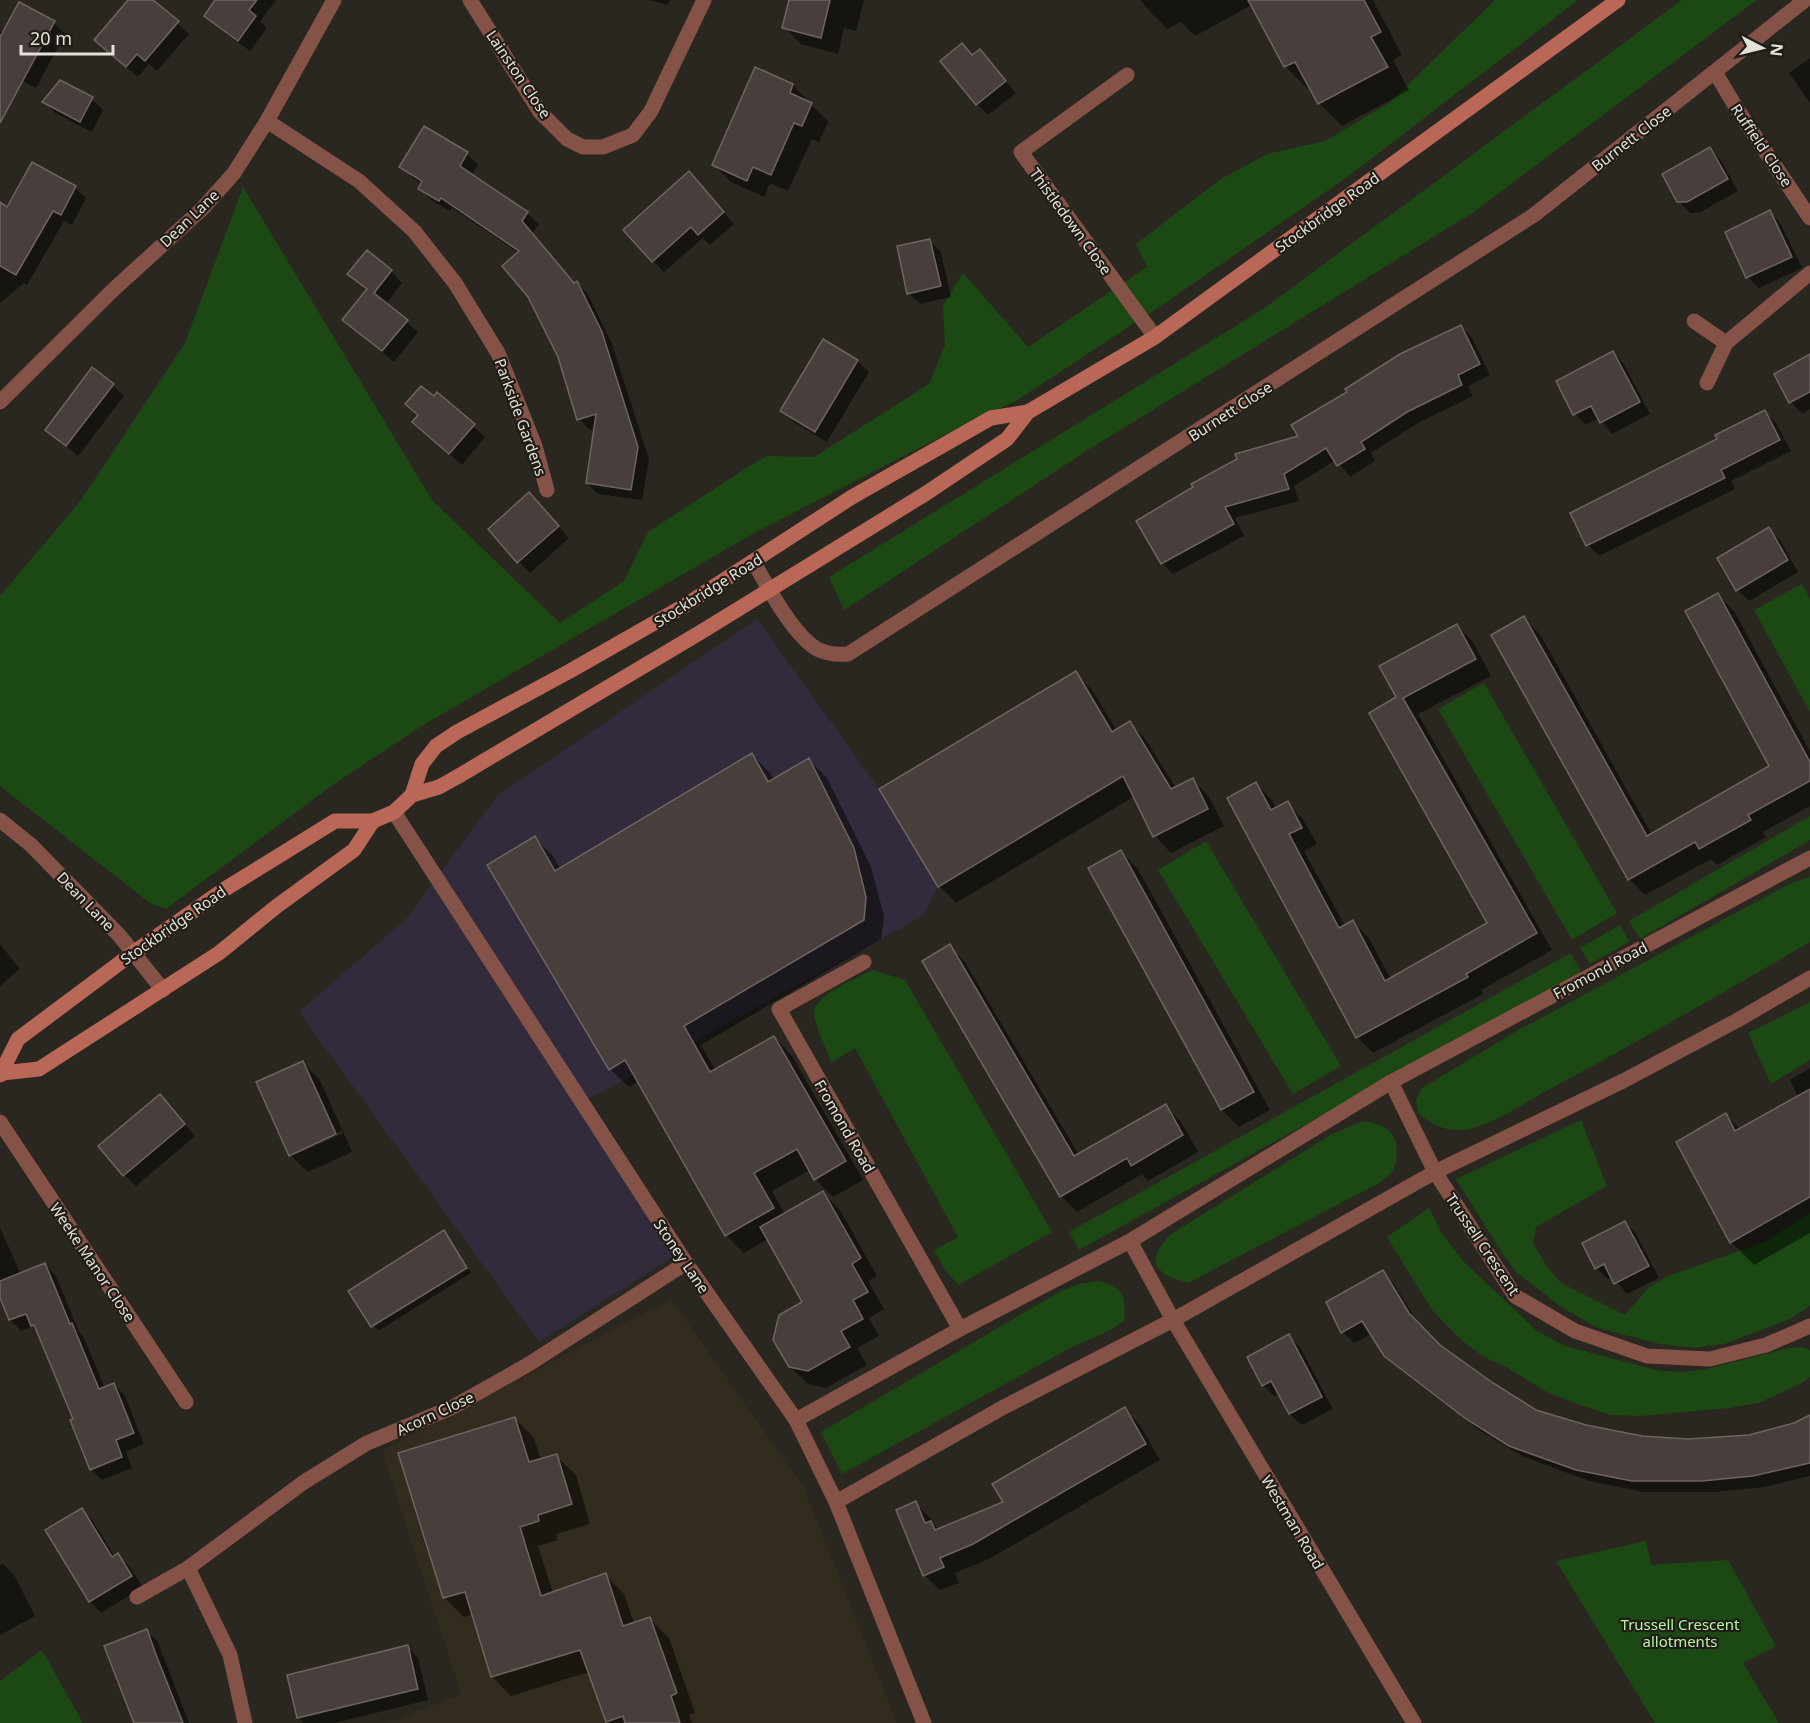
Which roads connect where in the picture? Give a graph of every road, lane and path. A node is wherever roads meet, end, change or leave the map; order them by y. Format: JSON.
{"nodes":[{"id":1,"x":334,"y":0,"type":"edge"},
{"id":2,"x":470,"y":0,"type":"edge"},
{"id":3,"x":704,"y":0,"type":"edge"},
{"id":4,"x":1618,"y":0,"type":"edge"},
{"id":5,"x":1805,"y":0,"type":"edge"},
{"id":6,"x":1715,"y":72,"type":"junction"},
{"id":7,"x":1127,"y":75,"type":"dead end"},
{"id":8,"x":267,"y":121,"type":"junction"},
{"id":9,"x":1810,"y":218,"type":"edge"},
{"id":10,"x":1810,"y":273,"type":"edge"},
{"id":11,"x":1694,"y":321,"type":"dead end"},
{"id":12,"x":1155,"y":337,"type":"junction"},
{"id":13,"x":1726,"y":343,"type":"junction"},
{"id":14,"x":1707,"y":383,"type":"dead end"},
{"id":15,"x":0,"y":402,"type":"edge"},
{"id":16,"x":1028,"y":412,"type":"junction"},
{"id":17,"x":547,"y":490,"type":"dead end"},
{"id":18,"x":754,"y":563,"type":"junction"},
{"id":19,"x":770,"y":590,"type":"junction"},
{"id":20,"x":412,"y":795,"type":"junction"},
{"id":21,"x":394,"y":812,"type":"junction"},
{"id":22,"x":0,"y":820,"type":"edge"},
{"id":23,"x":373,"y":821,"type":"junction"},
{"id":24,"x":1810,"y":858,"type":"edge"},
{"id":25,"x":133,"y":953,"type":"junction"},
{"id":26,"x":864,"y":962,"type":"dead end"},
{"id":27,"x":1810,"y":978,"type":"edge"},
{"id":28,"x":163,"y":990,"type":"junction"},
{"id":29,"x":1,"y":1074,"type":"edge"},
{"id":30,"x":1391,"y":1082,"type":"junction"},
{"id":31,"x":0,"y":1122,"type":"edge"},
{"id":32,"x":1435,"y":1172,"type":"junction"},
{"id":33,"x":1130,"y":1241,"type":"junction"},
{"id":34,"x":686,"y":1263,"type":"junction"},
{"id":35,"x":1173,"y":1320,"type":"junction"},
{"id":36,"x":1810,"y":1326,"type":"edge"},
{"id":37,"x":960,"y":1329,"type":"junction"},
{"id":38,"x":186,"y":1402,"type":"dead end"},
{"id":39,"x":796,"y":1420,"type":"junction"},
{"id":40,"x":836,"y":1502,"type":"junction"},
{"id":41,"x":188,"y":1568,"type":"junction"},
{"id":42,"x":138,"y":1597,"type":"dead end"},
{"id":43,"x":245,"y":1723,"type":"edge"},
{"id":44,"x":924,"y":1723,"type":"edge"},
{"id":45,"x":1414,"y":1723,"type":"edge"}],
"edges":[{"from":1,"to":8,"type":"street","name":"Dean Lane"},
{"from":2,"to":3,"type":"street","name":"Lainston Close"},
{"from":4,"to":12,"type":"main road","name":"Stockbridge Road"},
{"from":5,"to":6,"type":"street","name":"Burnett Close"},
{"from":6,"to":9,"type":"street","name":"Ruffield Close"},
{"from":6,"to":19,"type":"street","name":"Burnett Close"},
{"from":7,"to":12,"type":"street","name":"Thistledown Close"},
{"from":8,"to":15,"type":"street","name":"Dean Lane"},
{"from":8,"to":17,"type":"street","name":"Parkside Gardens"},
{"from":10,"to":13,"type":"street"},
{"from":11,"to":13,"type":"street"},
{"from":12,"to":16,"type":"main road","name":"Stockbridge Road"},
{"from":13,"to":14,"type":"street"},
{"from":16,"to":18,"type":"main road","name":"Stockbridge Road"},
{"from":16,"to":19,"type":"main road","name":"Stockbridge Road"},
{"from":18,"to":19,"type":"street","name":"Burnett Close"},
{"from":18,"to":20,"type":"main road","name":"Stockbridge Road"},
{"from":19,"to":20,"type":"main road","name":"Stockbridge Road"},
{"from":20,"to":21,"type":"main road","name":"Stockbridge Road"},
{"from":21,"to":23,"type":"main road","name":"Stockbridge Road"},
{"from":21,"to":34,"type":"street","name":"Stoney Lane"},
{"from":22,"to":25,"type":"street","name":"Dean Lane"},
{"from":23,"to":25,"type":"main road","name":"Stockbridge Road"},
{"from":23,"to":28,"type":"main road","name":"Stockbridge Road"},
{"from":24,"to":30,"type":"street","name":"Fromond Road"},
{"from":25,"to":28,"type":"street","name":"Dean Lane"},
{"from":25,"to":29,"type":"main road","name":"Stockbridge Road"},
{"from":26,"to":37,"type":"street","name":"Fromond Road"},
{"from":27,"to":32,"type":"street"},
{"from":28,"to":29,"type":"main road","name":"Stockbridge Road"},
{"from":30,"to":32,"type":"street"},
{"from":30,"to":33,"type":"street","name":"Fromond Road"},
{"from":31,"to":38,"type":"street","name":"Weeke Manor Close"},
{"from":32,"to":35,"type":"street"},
{"from":32,"to":36,"type":"street","name":"Trussell Crescent"},
{"from":33,"to":35,"type":"street"},
{"from":33,"to":37,"type":"street","name":"Fromond Road"},
{"from":34,"to":39,"type":"street","name":"Stoney Lane"},
{"from":34,"to":41,"type":"street","name":"Acorn Close"},
{"from":35,"to":40,"type":"street"},
{"from":35,"to":45,"type":"street","name":"Westman Road"},
{"from":37,"to":39,"type":"street","name":"Fromond Road"},
{"from":39,"to":40,"type":"street","name":"Stoney Lane"},
{"from":40,"to":44,"type":"street","name":"Stoney Lane"},
{"from":41,"to":42,"type":"street","name":"Acorn Close"},
{"from":41,"to":43,"type":"street"}]}
